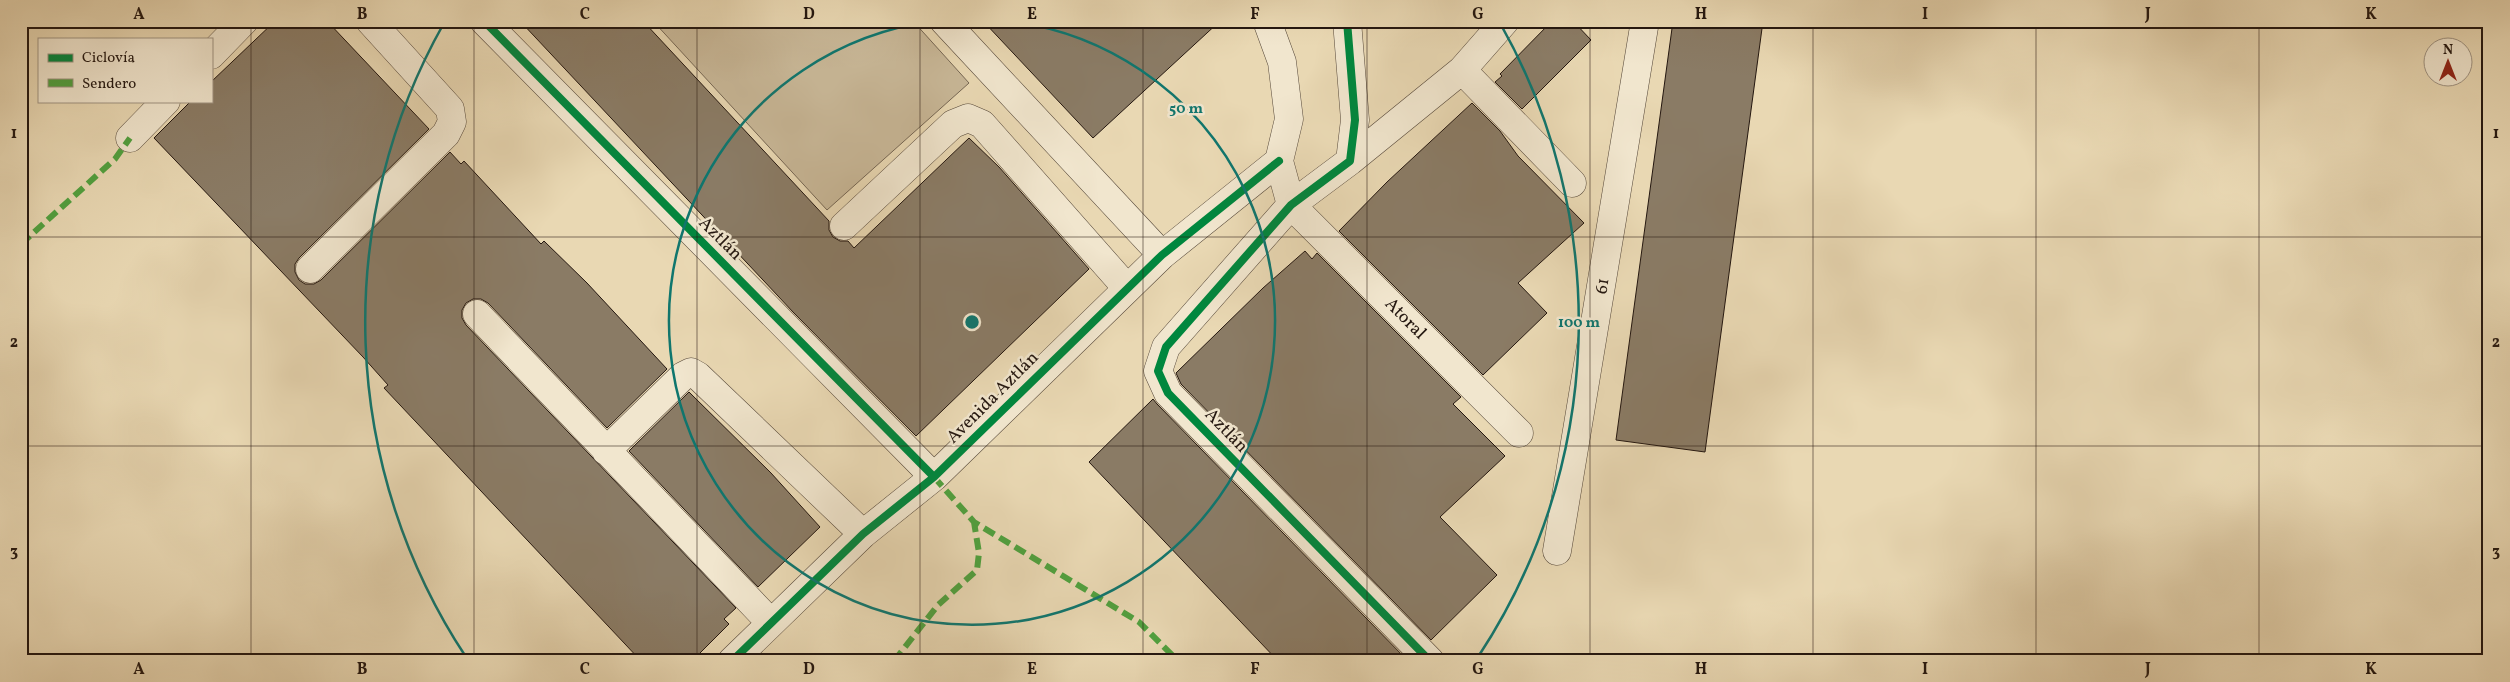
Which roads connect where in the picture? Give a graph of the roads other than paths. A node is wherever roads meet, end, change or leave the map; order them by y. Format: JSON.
{"nodes":[{"id":1,"x":244,"y":21,"type":"edge"},
{"id":2,"x":370,"y":21,"type":"edge"},
{"id":3,"x":484,"y":21,"type":"edge"},
{"id":4,"x":944,"y":21,"type":"edge"},
{"id":5,"x":1267,"y":21,"type":"edge"},
{"id":6,"x":1347,"y":21,"type":"edge"},
{"id":7,"x":1505,"y":21,"type":"edge"},
{"id":8,"x":1645,"y":21,"type":"edge"},
{"id":9,"x":212,"y":54,"type":"edge"},
{"id":10,"x":1462,"y":70,"type":"junction"},
{"id":11,"x":165,"y":102,"type":"edge"},
{"id":12,"x":130,"y":138,"type":"dead end"},
{"id":13,"x":1279,"y":161,"type":"junction"},
{"id":14,"x":1350,"y":161,"type":"junction"},
{"id":15,"x":1572,"y":183,"type":"dead end"},
{"id":16,"x":1291,"y":205,"type":"junction"},
{"id":17,"x":844,"y":226,"type":"dead end"},
{"id":18,"x":1162,"y":254,"type":"junction"},
{"id":19,"x":310,"y":269,"type":"dead end"},
{"id":20,"x":1126,"y":288,"type":"junction"},
{"id":21,"x":477,"y":314,"type":"dead end"},
{"id":22,"x":1519,"y":433,"type":"dead end"},
{"id":23,"x":606,"y":451,"type":"junction"},
{"id":24,"x":934,"y":477,"type":"junction"},
{"id":25,"x":863,"y":534,"type":"junction"},
{"id":26,"x":1558,"y":551,"type":"dead end"},
{"id":27,"x":770,"y":624,"type":"junction"},
{"id":28,"x":732,"y":661,"type":"edge"},
{"id":29,"x":1430,"y":661,"type":"edge"}],
"edges":[{"from":1,"to":9,"type":"street"},
{"from":2,"to":19,"type":"street"},
{"from":3,"to":24,"type":"street","name":"Aztlán"},
{"from":4,"to":18,"type":"street"},
{"from":5,"to":13,"type":"street"},
{"from":6,"to":14,"type":"street"},
{"from":7,"to":10,"type":"street"},
{"from":8,"to":26,"type":"street","name":"61"},
{"from":10,"to":14,"type":"street"},
{"from":10,"to":15,"type":"street"},
{"from":11,"to":12,"type":"street"},
{"from":13,"to":16,"type":"street"},
{"from":13,"to":18,"type":"street","name":"Avenida Aztlán"},
{"from":14,"to":16,"type":"street"},
{"from":16,"to":22,"type":"street","name":"Atoral"},
{"from":16,"to":29,"type":"street","name":"Aztlán"},
{"from":17,"to":20,"type":"street"},
{"from":18,"to":20,"type":"street","name":"Avenida Aztlán"},
{"from":20,"to":24,"type":"street","name":"Avenida Aztlán"},
{"from":21,"to":23,"type":"street"},
{"from":23,"to":25,"type":"street"},
{"from":23,"to":27,"type":"street"},
{"from":24,"to":25,"type":"street","name":"Avenida Aztlán"},
{"from":25,"to":27,"type":"street","name":"Avenida Aztlán"},
{"from":27,"to":28,"type":"street","name":"Avenida Aztlán"}]}
